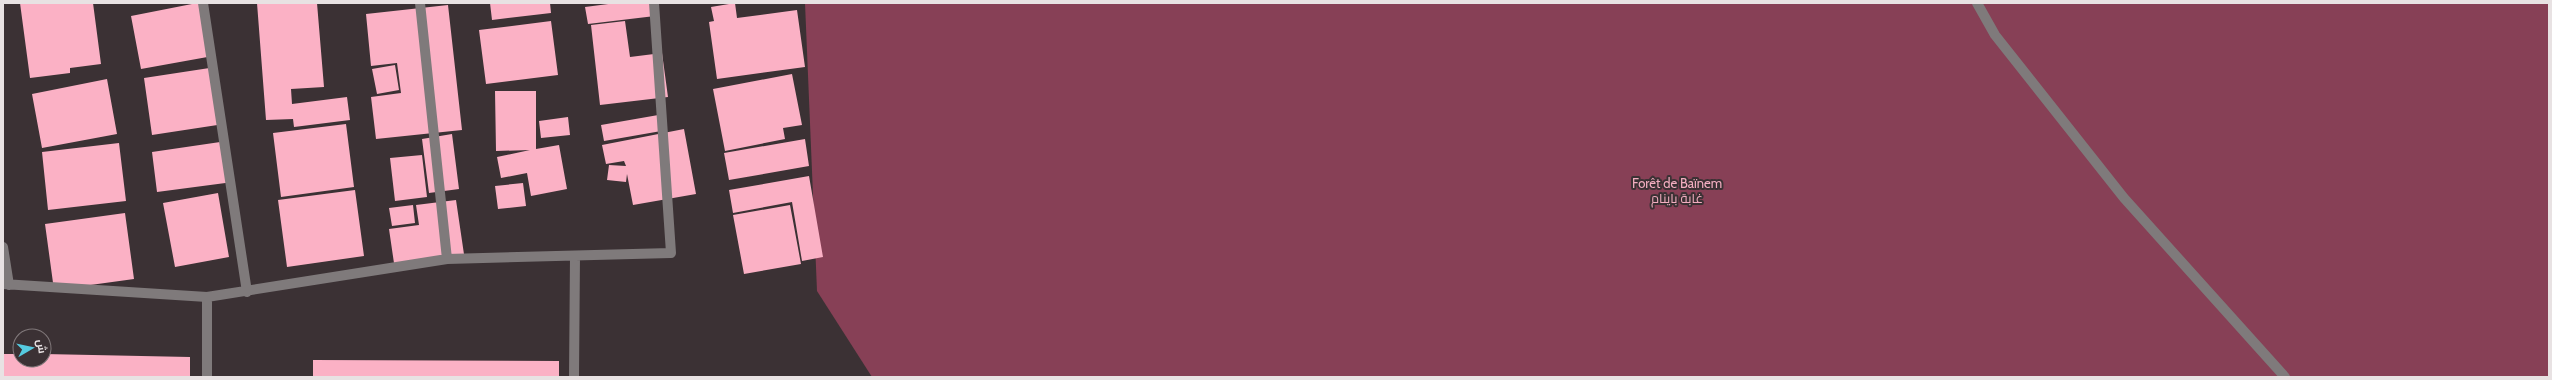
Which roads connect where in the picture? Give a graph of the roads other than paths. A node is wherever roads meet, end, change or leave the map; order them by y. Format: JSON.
{"nodes":[{"id":1,"x":203,"y":3,"type":"edge"},
{"id":2,"x":420,"y":3,"type":"edge"},
{"id":3,"x":654,"y":3,"type":"edge"},
{"id":4,"x":1977,"y":3,"type":"edge"},
{"id":5,"x":3,"y":247,"type":"edge"},
{"id":6,"x":575,"y":256,"type":"junction"},
{"id":7,"x":447,"y":259,"type":"junction"},
{"id":8,"x":6,"y":285,"type":"edge"},
{"id":9,"x":247,"y":292,"type":"junction"},
{"id":10,"x":206,"y":297,"type":"junction"},
{"id":11,"x":206,"y":377,"type":"edge"},
{"id":12,"x":574,"y":377,"type":"edge"},
{"id":13,"x":2285,"y":377,"type":"edge"}],
"edges":[{"from":1,"to":9,"type":"street"},
{"from":2,"to":7,"type":"street"},
{"from":3,"to":6,"type":"street"},
{"from":4,"to":13,"type":"street"},
{"from":5,"to":8,"type":"street"},
{"from":6,"to":7,"type":"street"},
{"from":6,"to":12,"type":"street"},
{"from":7,"to":9,"type":"street"},
{"from":8,"to":10,"type":"street"},
{"from":9,"to":10,"type":"street"},
{"from":10,"to":11,"type":"street"}]}
